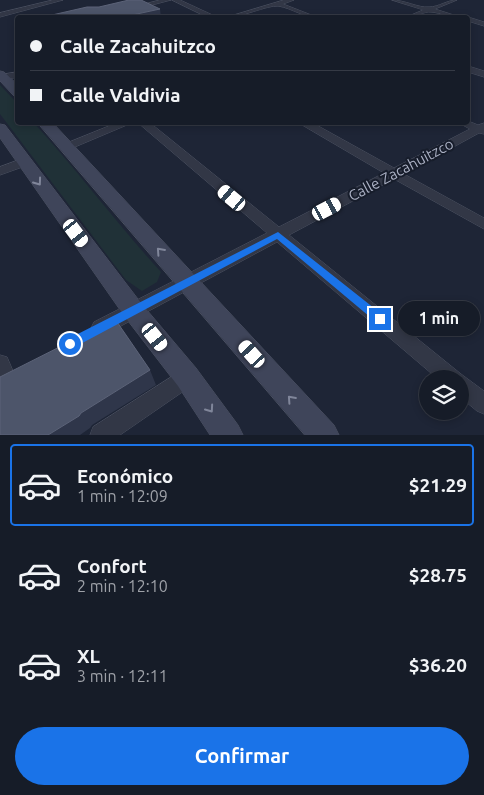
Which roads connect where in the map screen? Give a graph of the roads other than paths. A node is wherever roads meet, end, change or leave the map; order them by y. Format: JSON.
{"nodes":[{"id":1,"x":60,"y":0,"type":"edge"},
{"id":2,"x":168,"y":0,"type":"edge"},
{"id":3,"x":175,"y":0,"type":"edge"},
{"id":4,"x":265,"y":0,"type":"edge"},
{"id":5,"x":291,"y":0,"type":"edge"},
{"id":6,"x":395,"y":0,"type":"edge"},
{"id":7,"x":454,"y":0,"type":"edge"},
{"id":8,"x":277,"y":4,"type":"junction"},
{"id":9,"x":429,"y":9,"type":"junction"},
{"id":10,"x":124,"y":10,"type":"edge"},
{"id":11,"x":0,"y":15,"type":"edge"},
{"id":12,"x":209,"y":15,"type":"edge"},
{"id":13,"x":238,"y":15,"type":"edge"},
{"id":14,"x":308,"y":15,"type":"edge"},
{"id":15,"x":414,"y":15,"type":"edge"},
{"id":16,"x":450,"y":15,"type":"edge"},
{"id":17,"x":470,"y":20,"type":"edge"},
{"id":18,"x":484,"y":24,"type":"edge"},
{"id":19,"x":470,"y":70,"type":"edge"},
{"id":20,"x":484,"y":74,"type":"edge"},
{"id":21,"x":15,"y":75,"type":"edge"},
{"id":22,"x":1,"y":77,"type":"edge"},
{"id":23,"x":15,"y":90,"type":"edge"},
{"id":24,"x":47,"y":125,"type":"edge"},
{"id":25,"x":121,"y":125,"type":"edge"},
{"id":26,"x":146,"y":125,"type":"edge"},
{"id":27,"x":307,"y":125,"type":"edge"},
{"id":28,"x":470,"y":125,"type":"edge"},
{"id":29,"x":0,"y":128,"type":"edge"},
{"id":30,"x":482,"y":129,"type":"edge"},
{"id":31,"x":66,"y":147,"type":"junction"},
{"id":32,"x":24,"y":162,"type":"junction"},
{"id":33,"x":0,"y":171,"type":"edge"},
{"id":34,"x":394,"y":174,"type":"junction"},
{"id":35,"x":484,"y":224,"type":"edge"},
{"id":36,"x":278,"y":235,"type":"junction"},
{"id":37,"x":187,"y":282,"type":"junction"},
{"id":38,"x":133,"y":310,"type":"junction"},
{"id":39,"x":91,"y":333,"type":"edge"},
{"id":40,"x":442,"y":370,"type":"edge"},
{"id":41,"x":187,"y":377,"type":"junction"},
{"id":42,"x":469,"y":392,"type":"edge"},
{"id":43,"x":484,"y":404,"type":"edge"},
{"id":44,"x":101,"y":435,"type":"edge"},
{"id":45,"x":228,"y":435,"type":"edge"},
{"id":46,"x":324,"y":435,"type":"edge"}],
"edges":[{"from":1,"to":11,"type":"street"},
{"from":2,"to":10,"type":"street"},
{"from":3,"to":12,"type":"street"},
{"from":4,"to":8,"type":"street"},
{"from":5,"to":8,"type":"street"},
{"from":6,"to":9,"type":"street"},
{"from":7,"to":9,"type":"street"},
{"from":8,"to":13,"type":"street"},
{"from":8,"to":14,"type":"street"},
{"from":9,"to":15,"type":"street"},
{"from":9,"to":16,"type":"street"},
{"from":17,"to":18,"type":"street"},
{"from":19,"to":20,"type":"street"},
{"from":21,"to":22,"type":"street"},
{"from":22,"to":23,"type":"main road"},
{"from":24,"to":31,"type":"main road"},
{"from":25,"to":31,"type":"street"},
{"from":26,"to":36,"type":"street"},
{"from":27,"to":34,"type":"street"},
{"from":28,"to":30,"type":"street"},
{"from":29,"to":32,"type":"main road"},
{"from":30,"to":34,"type":"street","name":"Calle Zacahuitzco"},
{"from":37,"to":31,"type":"main road","one_way":true},
{"from":32,"to":33,"type":"street"},
{"from":32,"to":38,"type":"main road","one_way":true},
{"from":34,"to":35,"type":"street"},
{"from":34,"to":36,"type":"street","name":"Calle Zacahuitzco"},
{"from":36,"to":37,"type":"street","name":"Calle Zacahuitzco"},
{"from":36,"to":40,"type":"street"},
{"from":37,"to":38,"type":"street","name":"Calle Zacahuitzco"},
{"from":46,"to":37,"type":"main road","one_way":true},
{"from":38,"to":39,"type":"street","name":"Calle Zacahuitzco"},
{"from":38,"to":41,"type":"main road"},
{"from":41,"to":44,"type":"street"},
{"from":41,"to":45,"type":"main road","one_way":true},
{"from":42,"to":43,"type":"street"}]}
